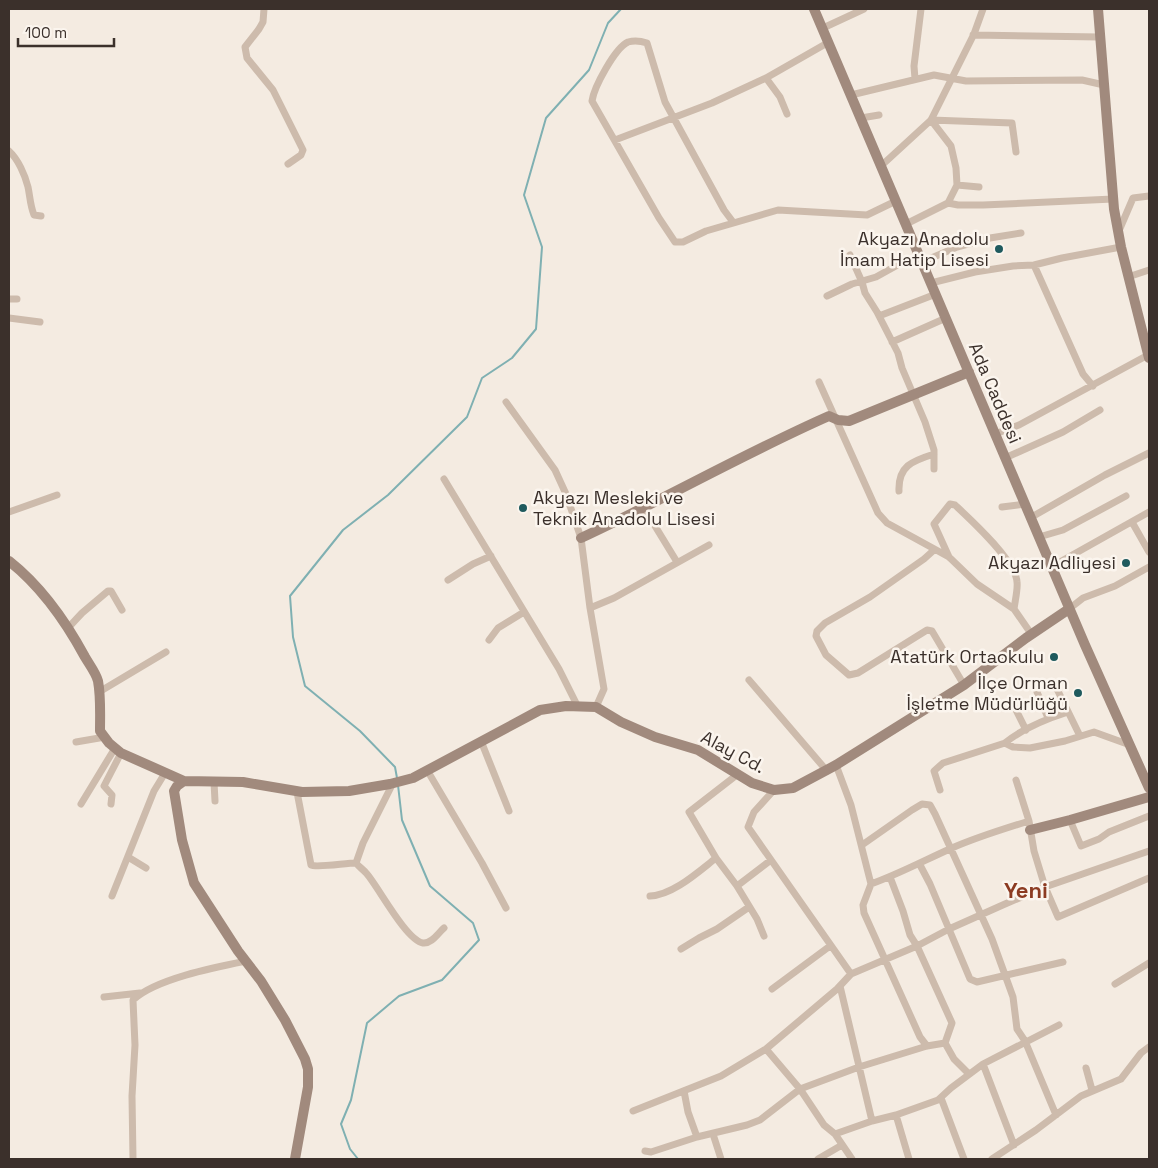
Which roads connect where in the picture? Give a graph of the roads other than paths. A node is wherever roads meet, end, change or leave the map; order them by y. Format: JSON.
{"nodes":[{"id":1,"x":264,"y":9,"type":"edge"},
{"id":2,"x":814,"y":9,"type":"edge"},
{"id":3,"x":864,"y":9,"type":"edge"},
{"id":4,"x":921,"y":9,"type":"edge"},
{"id":5,"x":983,"y":9,"type":"edge"},
{"id":6,"x":1098,"y":9,"type":"edge"},
{"id":7,"x":822,"y":28,"type":"junction"},
{"id":8,"x":973,"y":35,"type":"junction"},
{"id":9,"x":1100,"y":37,"type":"junction"},
{"id":10,"x":829,"y":42,"type":"junction"},
{"id":11,"x":766,"y":78,"type":"junction"},
{"id":12,"x":951,"y":78,"type":"junction"},
{"id":13,"x":915,"y":79,"type":"junction"},
{"id":14,"x":1104,"y":85,"type":"junction"},
{"id":15,"x":851,"y":95,"type":"junction"},
{"id":16,"x":787,"y":114,"type":"dead end"},
{"id":17,"x":879,"y":115,"type":"dead end"},
{"id":18,"x":674,"y":118,"type":"junction"},
{"id":19,"x":861,"y":118,"type":"junction"},
{"id":20,"x":931,"y":120,"type":"junction"},
{"id":21,"x":615,"y":140,"type":"junction"},
{"id":22,"x":9,"y":151,"type":"edge"},
{"id":23,"x":1016,"y":152,"type":"dead end"},
{"id":24,"x":288,"y":164,"type":"dead end"},
{"id":25,"x":881,"y":166,"type":"junction"},
{"id":26,"x":957,"y":185,"type":"junction"},
{"id":27,"x":979,"y":187,"type":"dead end"},
{"id":28,"x":1149,"y":196,"type":"edge"},
{"id":29,"x":1113,"y":199,"type":"junction"},
{"id":30,"x":896,"y":201,"type":"junction"},
{"id":31,"x":948,"y":202,"type":"junction"},
{"id":32,"x":41,"y":216,"type":"dead end"},
{"id":33,"x":734,"y":222,"type":"junction"},
{"id":34,"x":906,"y":224,"type":"junction"},
{"id":35,"x":1020,"y":233,"type":"dead end"},
{"id":36,"x":1118,"y":234,"type":"junction"},
{"id":37,"x":1121,"y":247,"type":"junction"},
{"id":38,"x":850,"y":255,"type":"dead end"},
{"id":39,"x":921,"y":260,"type":"junction"},
{"id":40,"x":1034,"y":266,"type":"junction"},
{"id":41,"x":1149,"y":270,"type":"edge"},
{"id":42,"x":1128,"y":277,"type":"junction"},
{"id":43,"x":862,"y":282,"type":"junction"},
{"id":44,"x":931,"y":283,"type":"junction"},
{"id":45,"x":936,"y":294,"type":"junction"},
{"id":46,"x":827,"y":296,"type":"dead end"},
{"id":47,"x":9,"y":299,"type":"edge"},
{"id":48,"x":17,"y":299,"type":"dead end"},
{"id":49,"x":879,"y":316,"type":"junction"},
{"id":50,"x":9,"y":318,"type":"edge"},
{"id":51,"x":946,"y":318,"type":"junction"},
{"id":52,"x":40,"y":322,"type":"dead end"},
{"id":53,"x":892,"y":342,"type":"junction"},
{"id":54,"x":1149,"y":356,"type":"edge"},
{"id":55,"x":968,"y":372,"type":"junction"},
{"id":56,"x":819,"y":382,"type":"dead end"},
{"id":57,"x":1092,"y":386,"type":"junction"},
{"id":58,"x":914,"y":395,"type":"junction"},
{"id":59,"x":506,"y":402,"type":"dead end"},
{"id":60,"x":1100,"y":410,"type":"dead end"},
{"id":61,"x":834,"y":419,"type":"junction"},
{"id":62,"x":995,"y":434,"type":"junction"},
{"id":63,"x":1149,"y":453,"type":"edge"},
{"id":64,"x":934,"y":454,"type":"junction"},
{"id":65,"x":1005,"y":458,"type":"junction"},
{"id":66,"x":934,"y":468,"type":"dead end"},
{"id":67,"x":444,"y":480,"type":"dead end"},
{"id":68,"x":899,"y":491,"type":"dead end"},
{"id":69,"x":57,"y":495,"type":"dead end"},
{"id":70,"x":1126,"y":496,"type":"dead end"},
{"id":71,"x":1025,"y":504,"type":"junction"},
{"id":72,"x":1002,"y":507,"type":"dead end"},
{"id":73,"x":644,"y":508,"type":"junction"},
{"id":74,"x":9,"y":512,"type":"edge"},
{"id":75,"x":1149,"y":512,"type":"edge"},
{"id":76,"x":1030,"y":518,"type":"junction"},
{"id":77,"x":1132,"y":522,"type":"junction"},
{"id":78,"x":1039,"y":537,"type":"junction"},
{"id":79,"x":582,"y":538,"type":"junction"},
{"id":80,"x":709,"y":545,"type":"dead end"},
{"id":81,"x":934,"y":550,"type":"junction"},
{"id":82,"x":1149,"y":552,"type":"edge"},
{"id":83,"x":491,"y":556,"type":"junction"},
{"id":84,"x":949,"y":557,"type":"junction"},
{"id":85,"x":9,"y":561,"type":"edge"},
{"id":86,"x":677,"y":562,"type":"junction"},
{"id":87,"x":1051,"y":566,"type":"junction"},
{"id":88,"x":1149,"y":567,"type":"edge"},
{"id":89,"x":448,"y":580,"type":"dead end"},
{"id":90,"x":590,"y":608,"type":"junction"},
{"id":91,"x":1014,"y":609,"type":"junction"},
{"id":92,"x":1069,"y":609,"type":"junction"},
{"id":93,"x":122,"y":610,"type":"dead end"},
{"id":94,"x":524,"y":612,"type":"junction"},
{"id":95,"x":68,"y":628,"type":"junction"},
{"id":96,"x":1032,"y":635,"type":"junction"},
{"id":97,"x":489,"y":640,"type":"dead end"},
{"id":98,"x":166,"y":652,"type":"dead end"},
{"id":99,"x":749,"y":680,"type":"dead end"},
{"id":100,"x":964,"y":685,"type":"junction"},
{"id":101,"x":1055,"y":685,"type":"dead end"},
{"id":102,"x":99,"y":692,"type":"junction"},
{"id":103,"x":1036,"y":692,"type":"dead end"},
{"id":104,"x":578,"y":707,"type":"junction"},
{"id":105,"x":596,"y":708,"type":"junction"},
{"id":106,"x":1015,"y":708,"type":"dead end"},
{"id":107,"x":1068,"y":712,"type":"junction"},
{"id":108,"x":1048,"y":718,"type":"junction"},
{"id":109,"x":1026,"y":730,"type":"junction"},
{"id":110,"x":1080,"y":736,"type":"junction"},
{"id":111,"x":105,"y":737,"type":"junction"},
{"id":112,"x":481,"y":741,"type":"junction"},
{"id":113,"x":76,"y":742,"type":"dead end"},
{"id":114,"x":1005,"y":743,"type":"junction"},
{"id":115,"x":1130,"y":745,"type":"junction"},
{"id":116,"x":118,"y":751,"type":"junction"},
{"id":117,"x":836,"y":765,"type":"junction"},
{"id":118,"x":426,"y":770,"type":"junction"},
{"id":119,"x":827,"y":770,"type":"junction"},
{"id":120,"x":166,"y":773,"type":"junction"},
{"id":121,"x":738,"y":774,"type":"junction"},
{"id":122,"x":184,"y":780,"type":"junction"},
{"id":123,"x":1016,"y":780,"type":"dead end"},
{"id":124,"x":214,"y":782,"type":"junction"},
{"id":125,"x":392,"y":784,"type":"junction"},
{"id":126,"x":1149,"y":788,"type":"edge"},
{"id":127,"x":774,"y":790,"type":"junction"},
{"id":128,"x":940,"y":790,"type":"dead end"},
{"id":129,"x":297,"y":792,"type":"junction"},
{"id":130,"x":1149,"y":797,"type":"edge"},
{"id":131,"x":215,"y":801,"type":"dead end"},
{"id":132,"x":81,"y":804,"type":"dead end"},
{"id":133,"x":111,"y":804,"type":"dead end"},
{"id":134,"x":509,"y":810,"type":"dead end"},
{"id":135,"x":1149,"y":816,"type":"edge"},
{"id":136,"x":1070,"y":820,"type":"junction"},
{"id":137,"x":1030,"y":825,"type":"junction"},
{"id":138,"x":862,"y":845,"type":"junction"},
{"id":139,"x":950,"y":849,"type":"junction"},
{"id":140,"x":1149,"y":851,"type":"edge"},
{"id":141,"x":128,"y":857,"type":"junction"},
{"id":142,"x":716,"y":858,"type":"junction"},
{"id":143,"x":771,"y":860,"type":"junction"},
{"id":144,"x":356,"y":864,"type":"junction"},
{"id":145,"x":920,"y":865,"type":"junction"},
{"id":146,"x":146,"y":868,"type":"dead end"},
{"id":147,"x":890,"y":877,"type":"junction"},
{"id":148,"x":1149,"y":878,"type":"edge"},
{"id":149,"x":871,"y":884,"type":"junction"},
{"id":150,"x":737,"y":886,"type":"junction"},
{"id":151,"x":1045,"y":888,"type":"junction"},
{"id":152,"x":112,"y":896,"type":"dead end"},
{"id":153,"x":650,"y":896,"type":"dead end"},
{"id":154,"x":749,"y":907,"type":"junction"},
{"id":155,"x":506,"y":908,"type":"dead end"},
{"id":156,"x":980,"y":914,"type":"junction"},
{"id":157,"x":444,"y":928,"type":"dead end"},
{"id":158,"x":949,"y":929,"type":"junction"},
{"id":159,"x":764,"y":936,"type":"dead end"},
{"id":160,"x":830,"y":946,"type":"junction"},
{"id":161,"x":917,"y":946,"type":"junction"},
{"id":162,"x":681,"y":949,"type":"dead end"},
{"id":163,"x":886,"y":959,"type":"junction"},
{"id":164,"x":246,"y":961,"type":"junction"},
{"id":165,"x":1063,"y":962,"type":"dead end"},
{"id":166,"x":1149,"y":963,"type":"edge"},
{"id":167,"x":850,"y":974,"type":"junction"},
{"id":168,"x":1006,"y":975,"type":"junction"},
{"id":169,"x":1115,"y":984,"type":"dead end"},
{"id":170,"x":840,"y":986,"type":"junction"},
{"id":171,"x":772,"y":989,"type":"dead end"},
{"id":172,"x":140,"y":993,"type":"junction"},
{"id":173,"x":104,"y":997,"type":"dead end"},
{"id":174,"x":1059,"y":1025,"type":"dead end"},
{"id":175,"x":1025,"y":1041,"type":"junction"},
{"id":176,"x":945,"y":1043,"type":"junction"},
{"id":177,"x":927,"y":1046,"type":"junction"},
{"id":178,"x":1149,"y":1047,"type":"edge"},
{"id":179,"x":766,"y":1049,"type":"junction"},
{"id":180,"x":983,"y":1064,"type":"junction"},
{"id":181,"x":859,"y":1067,"type":"junction"},
{"id":182,"x":1086,"y":1068,"type":"dead end"},
{"id":183,"x":969,"y":1074,"type":"junction"},
{"id":184,"x":800,"y":1089,"type":"junction"},
{"id":185,"x":1092,"y":1090,"type":"junction"},
{"id":186,"x":684,"y":1091,"type":"junction"},
{"id":187,"x":942,"y":1098,"type":"junction"},
{"id":188,"x":633,"y":1111,"type":"dead end"},
{"id":189,"x":896,"y":1115,"type":"junction"},
{"id":190,"x":1056,"y":1115,"type":"junction"},
{"id":191,"x":872,"y":1121,"type":"junction"},
{"id":192,"x":713,"y":1134,"type":"junction"},
{"id":193,"x":835,"y":1134,"type":"junction"},
{"id":194,"x":697,"y":1137,"type":"junction"},
{"id":195,"x":842,"y":1145,"type":"junction"},
{"id":196,"x":1014,"y":1145,"type":"junction"},
{"id":197,"x":645,"y":1151,"type":"dead end"},
{"id":198,"x":133,"y":1159,"type":"edge"},
{"id":199,"x":295,"y":1159,"type":"edge"},
{"id":200,"x":721,"y":1159,"type":"edge"},
{"id":201,"x":818,"y":1159,"type":"edge"},
{"id":202,"x":852,"y":1159,"type":"edge"},
{"id":203,"x":909,"y":1159,"type":"edge"},
{"id":204,"x":964,"y":1159,"type":"edge"},
{"id":205,"x":992,"y":1159,"type":"edge"}],
"edges":[{"from":1,"to":24,"type":"street"},
{"from":2,"to":7,"type":"street","name":"Ada Caddesi"},
{"from":3,"to":7,"type":"street"},
{"from":4,"to":13,"type":"street"},
{"from":5,"to":8,"type":"street"},
{"from":6,"to":9,"type":"street"},
{"from":7,"to":10,"type":"street","name":"Ada Caddesi"},
{"from":8,"to":9,"type":"street"},
{"from":8,"to":12,"type":"street"},
{"from":9,"to":14,"type":"street"},
{"from":10,"to":11,"type":"street"},
{"from":10,"to":15,"type":"street","name":"Ada Caddesi"},
{"from":11,"to":16,"type":"street"},
{"from":11,"to":18,"type":"street"},
{"from":12,"to":13,"type":"street"},
{"from":12,"to":14,"type":"street"},
{"from":12,"to":20,"type":"street"},
{"from":13,"to":15,"type":"street"},
{"from":14,"to":29,"type":"street"},
{"from":15,"to":19,"type":"street","name":"Ada Caddesi"},
{"from":17,"to":19,"type":"street"},
{"from":18,"to":21,"type":"street"},
{"from":18,"to":21,"type":"street"},
{"from":18,"to":33,"type":"street"},
{"from":19,"to":25,"type":"street","name":"Ada Caddesi"},
{"from":20,"to":23,"type":"street"},
{"from":20,"to":25,"type":"street"},
{"from":20,"to":26,"type":"street"},
{"from":21,"to":33,"type":"street"},
{"from":22,"to":32,"type":"street"},
{"from":25,"to":30,"type":"street","name":"Ada Caddesi"},
{"from":26,"to":27,"type":"street"},
{"from":26,"to":31,"type":"street"},
{"from":28,"to":36,"type":"street"},
{"from":29,"to":31,"type":"street"},
{"from":29,"to":36,"type":"street"},
{"from":30,"to":33,"type":"street"},
{"from":30,"to":34,"type":"street","name":"Ada Caddesi"},
{"from":31,"to":34,"type":"street"},
{"from":34,"to":39,"type":"street","name":"Ada Caddesi"},
{"from":35,"to":39,"type":"street"},
{"from":36,"to":37,"type":"street"},
{"from":37,"to":40,"type":"street"},
{"from":37,"to":42,"type":"street"},
{"from":38,"to":43,"type":"street"},
{"from":39,"to":43,"type":"street"},
{"from":39,"to":44,"type":"street","name":"Ada Caddesi"},
{"from":40,"to":44,"type":"street"},
{"from":40,"to":57,"type":"street"},
{"from":41,"to":42,"type":"street"},
{"from":42,"to":54,"type":"street"},
{"from":43,"to":46,"type":"street"},
{"from":43,"to":49,"type":"street"},
{"from":44,"to":45,"type":"street","name":"Ada Caddesi"},
{"from":45,"to":49,"type":"street"},
{"from":45,"to":51,"type":"street","name":"Ada Caddesi"},
{"from":47,"to":48,"type":"street"},
{"from":49,"to":53,"type":"street"},
{"from":50,"to":52,"type":"street"},
{"from":51,"to":53,"type":"street"},
{"from":51,"to":55,"type":"street","name":"Ada Caddesi"},
{"from":53,"to":58,"type":"street"},
{"from":54,"to":57,"type":"street"},
{"from":55,"to":58,"type":"street"},
{"from":55,"to":62,"type":"street","name":"Ada Caddesi"},
{"from":56,"to":61,"type":"street"},
{"from":57,"to":62,"type":"street"},
{"from":58,"to":61,"type":"street"},
{"from":58,"to":64,"type":"street"},
{"from":59,"to":79,"type":"street"},
{"from":60,"to":65,"type":"street"},
{"from":61,"to":73,"type":"street"},
{"from":61,"to":81,"type":"street"},
{"from":62,"to":65,"type":"street","name":"Ada Caddesi"},
{"from":63,"to":76,"type":"street"},
{"from":64,"to":66,"type":"street"},
{"from":64,"to":68,"type":"street"},
{"from":65,"to":71,"type":"street","name":"Ada Caddesi"},
{"from":67,"to":83,"type":"street"},
{"from":69,"to":74,"type":"street"},
{"from":70,"to":78,"type":"street"},
{"from":71,"to":72,"type":"street"},
{"from":71,"to":76,"type":"street","name":"Ada Caddesi"},
{"from":73,"to":79,"type":"street"},
{"from":73,"to":86,"type":"street"},
{"from":75,"to":77,"type":"street"},
{"from":76,"to":78,"type":"street","name":"Ada Caddesi"},
{"from":77,"to":82,"type":"street"},
{"from":77,"to":87,"type":"street"},
{"from":78,"to":87,"type":"street","name":"Ada Caddesi"},
{"from":79,"to":90,"type":"street"},
{"from":80,"to":86,"type":"street"},
{"from":81,"to":84,"type":"street"},
{"from":81,"to":100,"type":"street"},
{"from":83,"to":89,"type":"street"},
{"from":83,"to":94,"type":"street"},
{"from":84,"to":91,"type":"street"},
{"from":84,"to":91,"type":"street"},
{"from":85,"to":95,"type":"street"},
{"from":86,"to":90,"type":"street"},
{"from":87,"to":92,"type":"street","name":"Ada Caddesi"},
{"from":88,"to":92,"type":"street"},
{"from":90,"to":105,"type":"street"},
{"from":91,"to":96,"type":"street"},
{"from":92,"to":96,"type":"street","name":"Alay Cd."},
{"from":92,"to":115,"type":"street","name":"Ada Caddesi"},
{"from":93,"to":95,"type":"street"},
{"from":94,"to":97,"type":"street"},
{"from":94,"to":104,"type":"street"},
{"from":95,"to":102,"type":"street"},
{"from":96,"to":100,"type":"street","name":"Alay Cd."},
{"from":98,"to":102,"type":"street"},
{"from":99,"to":119,"type":"street"},
{"from":100,"to":117,"type":"street","name":"Alay Cd."},
{"from":101,"to":107,"type":"street"},
{"from":102,"to":111,"type":"street"},
{"from":103,"to":108,"type":"street"},
{"from":104,"to":105,"type":"street","name":"Alay Cd."},
{"from":104,"to":112,"type":"street","name":"Alay Cd."},
{"from":105,"to":121,"type":"street","name":"Alay Cd."},
{"from":106,"to":109,"type":"street"},
{"from":107,"to":108,"type":"street"},
{"from":107,"to":110,"type":"street"},
{"from":108,"to":109,"type":"street"},
{"from":109,"to":114,"type":"street"},
{"from":110,"to":114,"type":"street"},
{"from":110,"to":115,"type":"street"},
{"from":111,"to":113,"type":"street"},
{"from":111,"to":116,"type":"street"},
{"from":112,"to":118,"type":"street","name":"Alay Cd."},
{"from":112,"to":134,"type":"street"},
{"from":114,"to":128,"type":"street"},
{"from":115,"to":126,"type":"street","name":"Ada Caddesi"},
{"from":116,"to":120,"type":"street","name":"Alay Cd."},
{"from":116,"to":132,"type":"street"},
{"from":116,"to":133,"type":"street"},
{"from":117,"to":119,"type":"street","name":"Alay Cd."},
{"from":117,"to":138,"type":"street"},
{"from":118,"to":125,"type":"street","name":"Alay Cd."},
{"from":118,"to":155,"type":"street"},
{"from":119,"to":127,"type":"street","name":"Alay Cd."},
{"from":120,"to":122,"type":"street","name":"Alay Cd."},
{"from":120,"to":141,"type":"street"},
{"from":121,"to":127,"type":"street","name":"Alay Cd."},
{"from":121,"to":142,"type":"street"},
{"from":122,"to":124,"type":"street","name":"Alay Cd."},
{"from":122,"to":164,"type":"street"},
{"from":123,"to":137,"type":"street"},
{"from":124,"to":129,"type":"street","name":"Alay Cd."},
{"from":124,"to":131,"type":"street"},
{"from":125,"to":129,"type":"street","name":"Alay Cd."},
{"from":125,"to":144,"type":"street"},
{"from":127,"to":143,"type":"street"},
{"from":129,"to":144,"type":"street"},
{"from":130,"to":136,"type":"street"},
{"from":135,"to":136,"type":"street"},
{"from":136,"to":137,"type":"street"},
{"from":137,"to":139,"type":"street"},
{"from":137,"to":151,"type":"street"},
{"from":138,"to":139,"type":"street"},
{"from":138,"to":149,"type":"street"},
{"from":139,"to":145,"type":"street"},
{"from":139,"to":156,"type":"street"},
{"from":140,"to":151,"type":"street"},
{"from":141,"to":146,"type":"street"},
{"from":141,"to":152,"type":"street"},
{"from":142,"to":150,"type":"street"},
{"from":142,"to":153,"type":"street"},
{"from":143,"to":150,"type":"street"},
{"from":143,"to":160,"type":"street"},
{"from":144,"to":157,"type":"street"},
{"from":145,"to":147,"type":"street"},
{"from":145,"to":158,"type":"street"},
{"from":147,"to":149,"type":"street"},
{"from":147,"to":161,"type":"street"},
{"from":148,"to":151,"type":"street"},
{"from":149,"to":163,"type":"street"},
{"from":150,"to":154,"type":"street"},
{"from":151,"to":156,"type":"street"},
{"from":154,"to":159,"type":"street"},
{"from":154,"to":162,"type":"street"},
{"from":156,"to":158,"type":"street"},
{"from":156,"to":168,"type":"street"},
{"from":158,"to":161,"type":"street"},
{"from":158,"to":168,"type":"street"},
{"from":160,"to":167,"type":"street"},
{"from":160,"to":171,"type":"street"},
{"from":161,"to":163,"type":"street"},
{"from":161,"to":176,"type":"street"},
{"from":163,"to":167,"type":"street"},
{"from":163,"to":177,"type":"street"},
{"from":164,"to":172,"type":"street"},
{"from":164,"to":199,"type":"street"},
{"from":165,"to":168,"type":"street"},
{"from":166,"to":169,"type":"street"},
{"from":167,"to":170,"type":"street"},
{"from":168,"to":175,"type":"street"},
{"from":170,"to":179,"type":"street"},
{"from":170,"to":181,"type":"street"},
{"from":172,"to":173,"type":"street"},
{"from":172,"to":198,"type":"street"},
{"from":174,"to":175,"type":"street"},
{"from":175,"to":180,"type":"street"},
{"from":175,"to":190,"type":"street"},
{"from":176,"to":177,"type":"street"},
{"from":176,"to":183,"type":"street"},
{"from":177,"to":181,"type":"street"},
{"from":178,"to":185,"type":"street"},
{"from":179,"to":184,"type":"street"},
{"from":179,"to":186,"type":"street"},
{"from":180,"to":183,"type":"street"},
{"from":180,"to":196,"type":"street"},
{"from":181,"to":184,"type":"street"},
{"from":181,"to":191,"type":"street"},
{"from":182,"to":185,"type":"street"},
{"from":183,"to":187,"type":"street"},
{"from":184,"to":192,"type":"street"},
{"from":184,"to":193,"type":"street"},
{"from":185,"to":190,"type":"street"},
{"from":186,"to":188,"type":"street"},
{"from":186,"to":194,"type":"street"},
{"from":187,"to":189,"type":"street"},
{"from":187,"to":204,"type":"street"},
{"from":189,"to":191,"type":"street"},
{"from":189,"to":203,"type":"street"},
{"from":190,"to":196,"type":"street"},
{"from":191,"to":193,"type":"street"},
{"from":192,"to":194,"type":"street"},
{"from":192,"to":200,"type":"street"},
{"from":193,"to":195,"type":"street"},
{"from":194,"to":197,"type":"street"},
{"from":195,"to":201,"type":"street"},
{"from":195,"to":202,"type":"street"},
{"from":196,"to":205,"type":"street"}]}
